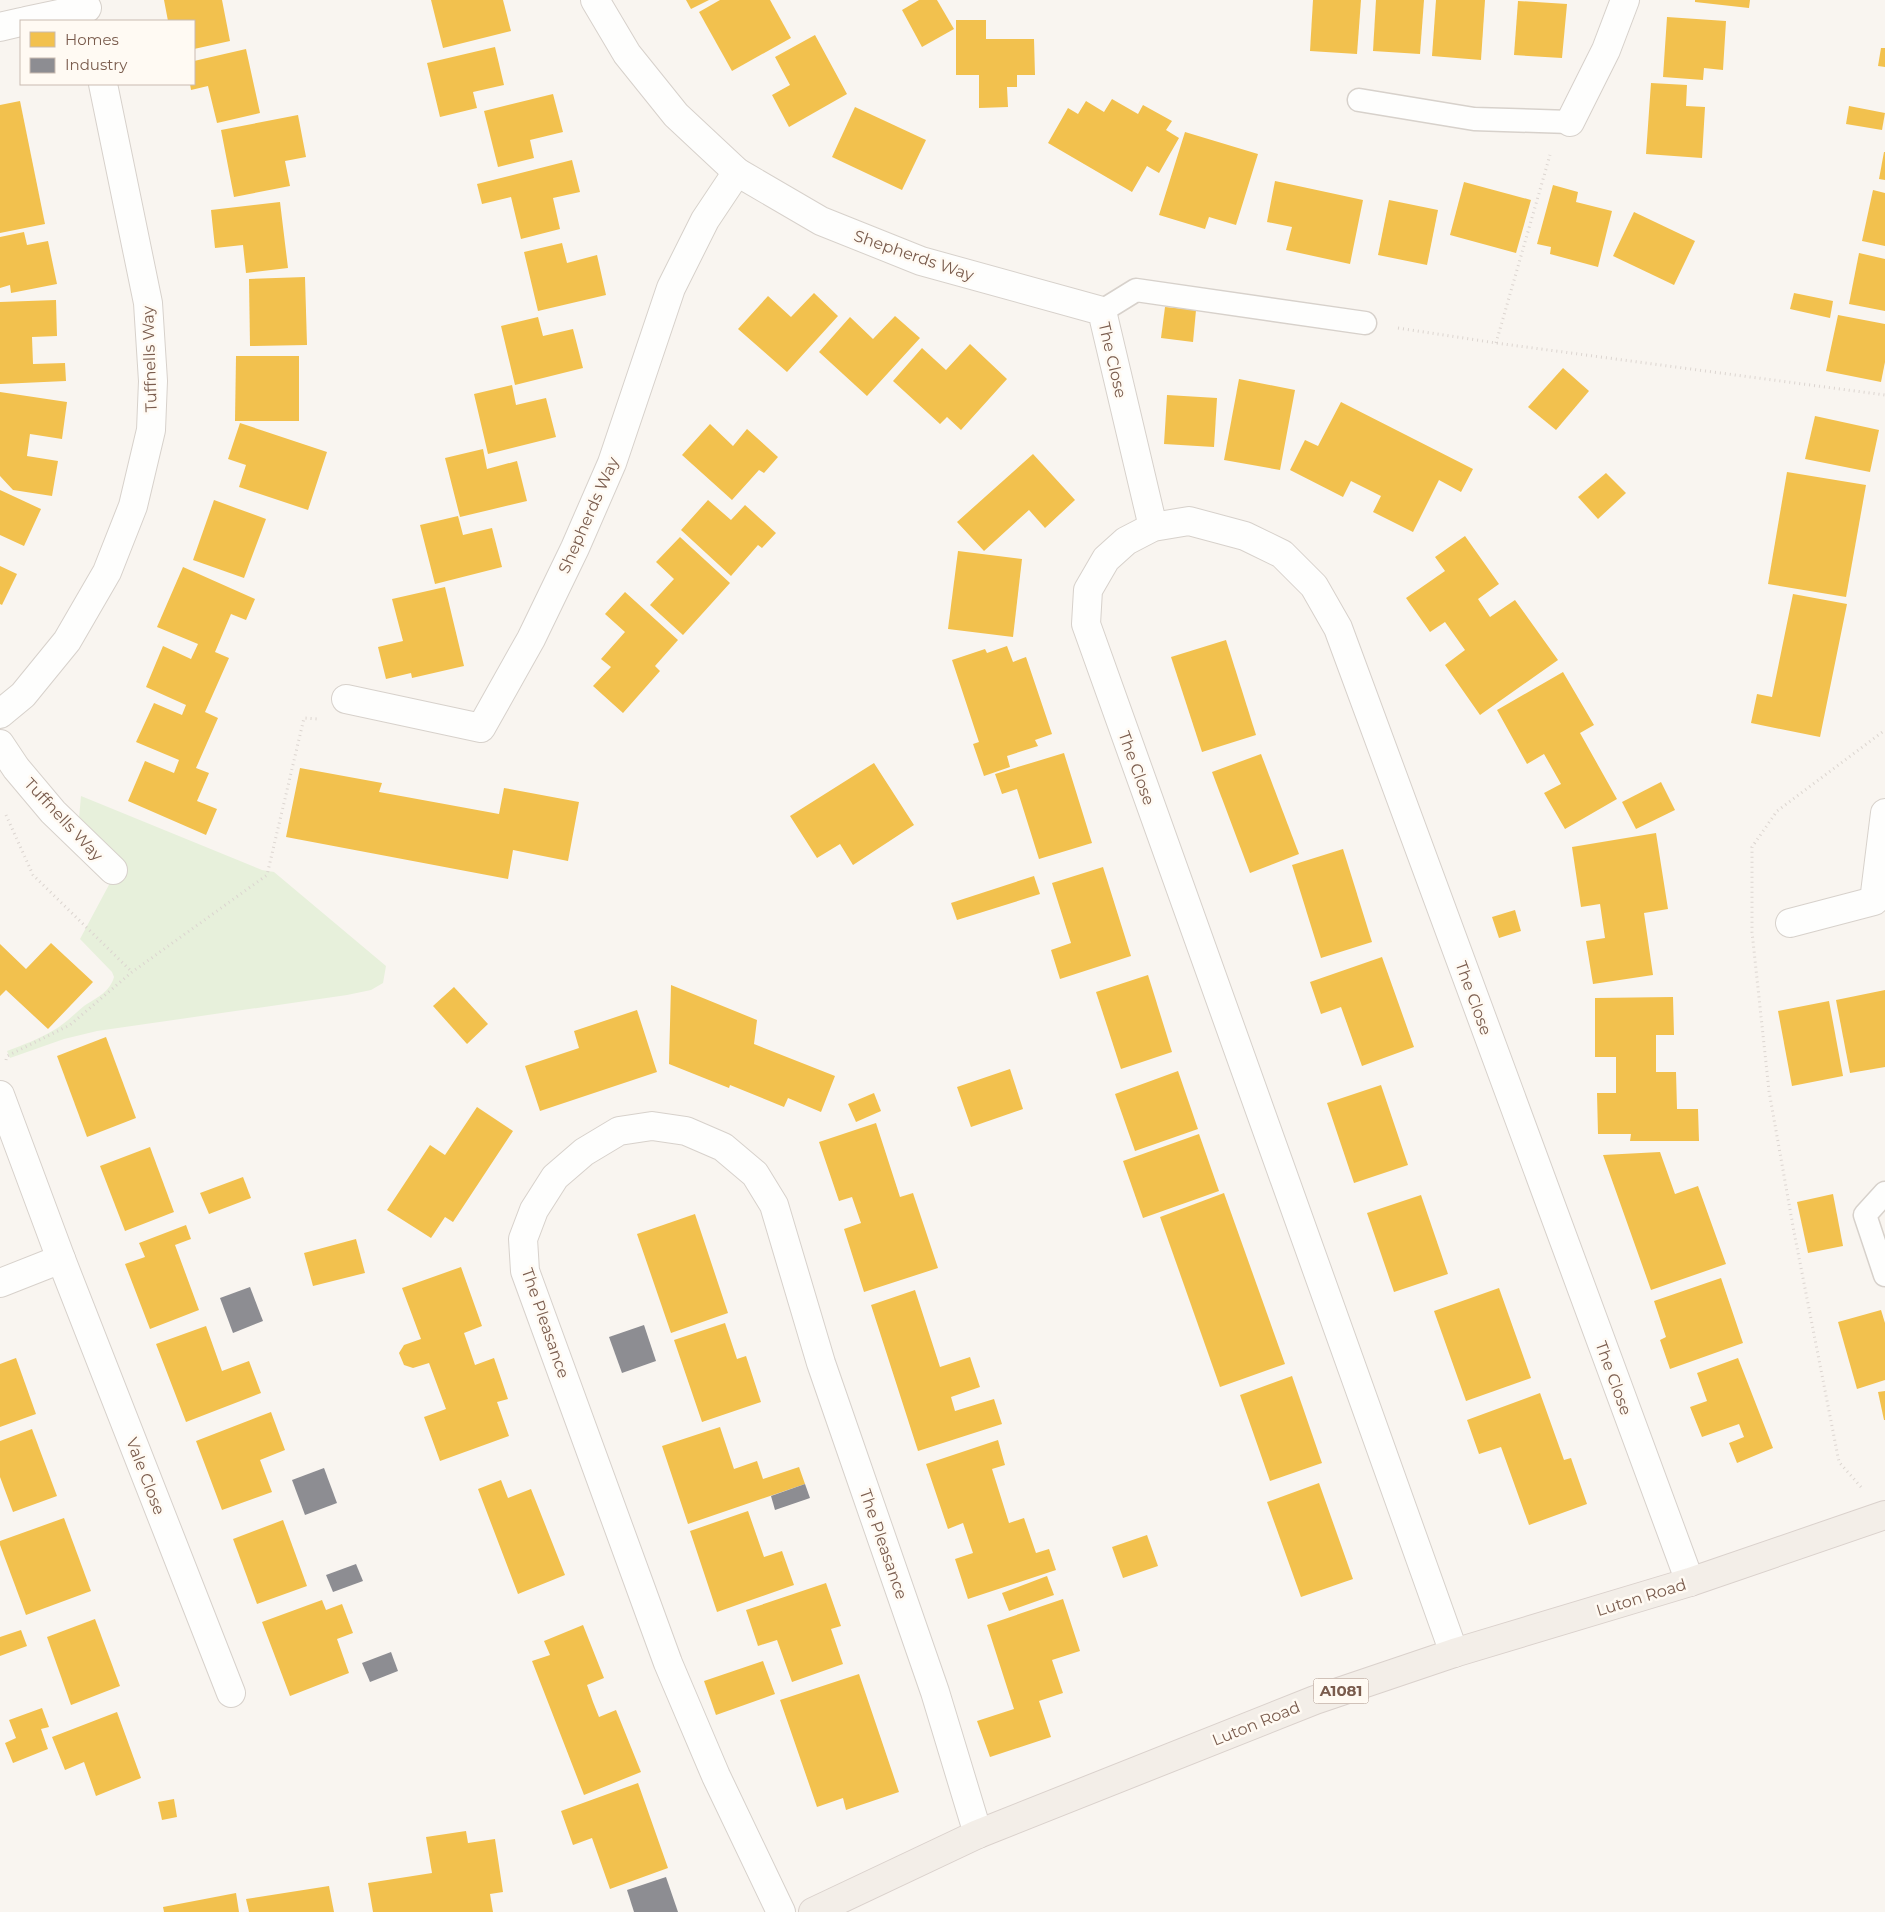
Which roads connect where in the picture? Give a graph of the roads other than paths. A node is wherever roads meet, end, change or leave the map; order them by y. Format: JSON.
{"nodes":[{"id":1,"x":595,"y":0,"type":"edge"},
{"id":2,"x":1624,"y":0,"type":"edge"},
{"id":3,"x":87,"y":10,"type":"edge"},
{"id":4,"x":32,"y":20,"type":"edge"},
{"id":5,"x":20,"y":22,"type":"edge"},
{"id":6,"x":0,"y":27,"type":"edge"},
{"id":7,"x":103,"y":85,"type":"edge"},
{"id":8,"x":1359,"y":100,"type":"dead end"},
{"id":9,"x":1570,"y":122,"type":"joint"},
{"id":10,"x":738,"y":172,"type":"junction"},
{"id":11,"x":1102,"y":311,"type":"junction"},
{"id":12,"x":1365,"y":323,"type":"road end"},
{"id":13,"x":1153,"y":527,"type":"junction"},
{"id":14,"x":346,"y":699,"type":"road end"},
{"id":15,"x":0,"y":714,"type":"edge"},
{"id":16,"x":0,"y":744,"type":"edge"},
{"id":17,"x":1885,"y":813,"type":"edge"},
{"id":18,"x":113,"y":870,"type":"dead end"},
{"id":19,"x":1790,"y":923,"type":"dead end"},
{"id":20,"x":0,"y":1094,"type":"edge"},
{"id":21,"x":1885,"y":1193,"type":"edge"},
{"id":22,"x":61,"y":1259,"type":"junction"},
{"id":23,"x":1885,"y":1275,"type":"edge"},
{"id":24,"x":0,"y":1283,"type":"edge"},
{"id":25,"x":1878,"y":1517,"type":"edge"},
{"id":26,"x":1690,"y":1582,"type":"junction"},
{"id":27,"x":1454,"y":1653,"type":"junction"},
{"id":28,"x":231,"y":1693,"type":"dead end"},
{"id":29,"x":978,"y":1834,"type":"junction"},
{"id":30,"x":781,"y":1912,"type":"edge"},
{"id":31,"x":813,"y":1912,"type":"edge"}],
"edges":[{"from":1,"to":10,"type":"street","name":"Shepherds Way"},
{"from":2,"to":9,"type":"street"},
{"from":3,"to":4,"type":"street"},
{"from":5,"to":6,"type":"street"},
{"from":7,"to":15,"type":"street","name":"Tuffnells Way"},
{"from":8,"to":9,"type":"lane"},
{"from":10,"to":11,"type":"street","name":"Shepherds Way"},
{"from":10,"to":14,"type":"street","name":"Shepherds Way"},
{"from":11,"to":12,"type":"lane"},
{"from":11,"to":13,"type":"street","name":"The Close"},
{"from":13,"to":26,"type":"street","name":"The Close"},
{"from":13,"to":27,"type":"street","name":"The Close"},
{"from":16,"to":18,"type":"street","name":"Tuffnells Way"},
{"from":17,"to":19,"type":"street"},
{"from":20,"to":22,"type":"street","name":"Vale Close"},
{"from":21,"to":23,"type":"lane"},
{"from":22,"to":24,"type":"street"},
{"from":22,"to":28,"type":"street","name":"Vale Close"},
{"from":25,"to":26,"type":"main road","name":"Luton Road","number":"A1081"},
{"from":26,"to":27,"type":"main road","name":"Luton Road","number":"A1081"},
{"from":27,"to":29,"type":"main road","name":"Luton Road","number":"A1081"},
{"from":29,"to":30,"type":"street","name":"The Pleasance"},
{"from":29,"to":31,"type":"main road","name":"Luton Road","number":"A1081"}]}
